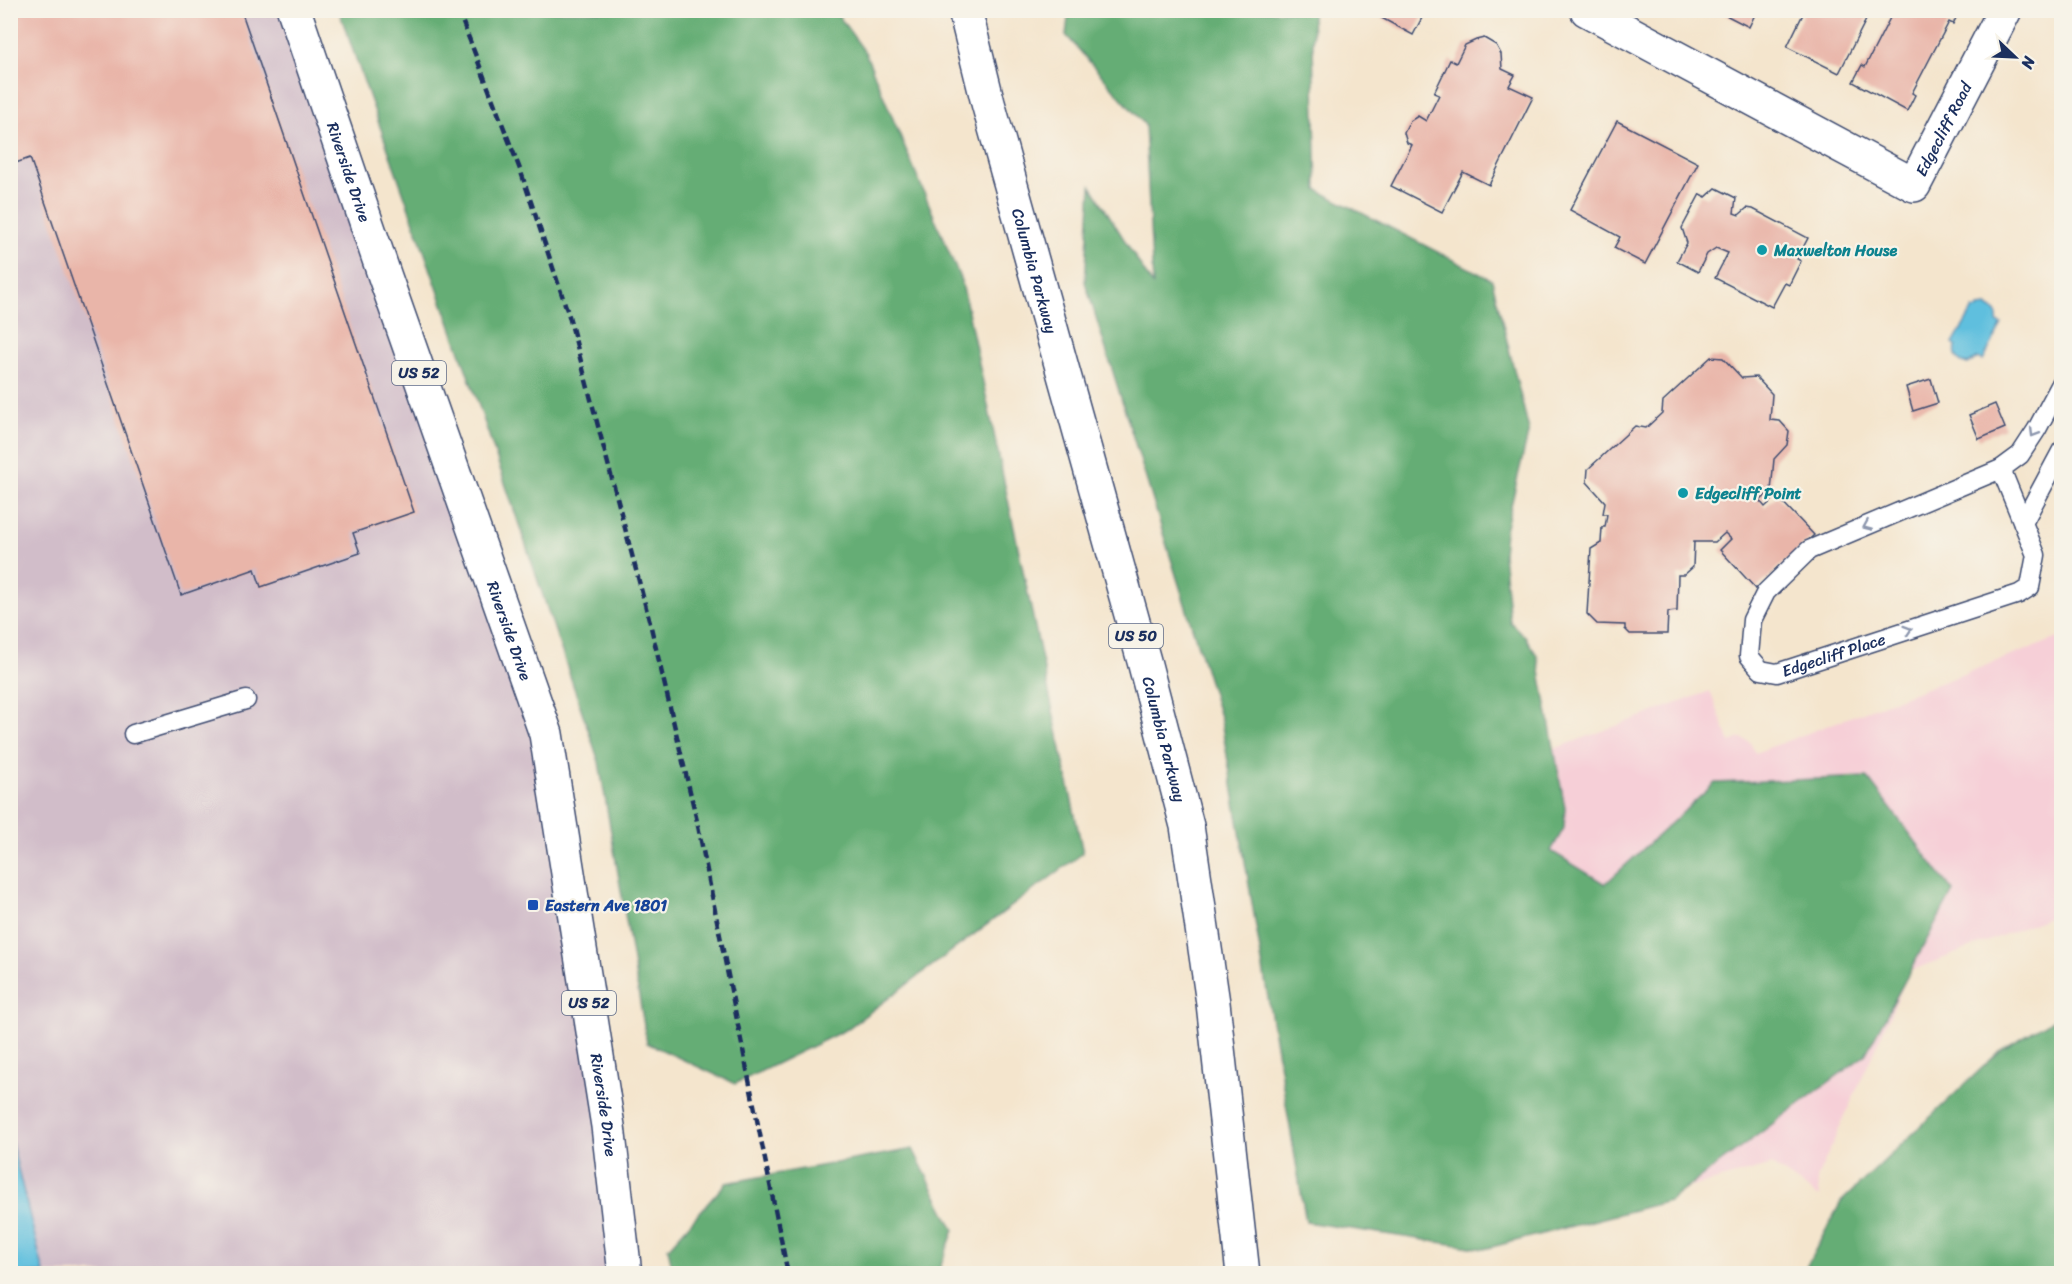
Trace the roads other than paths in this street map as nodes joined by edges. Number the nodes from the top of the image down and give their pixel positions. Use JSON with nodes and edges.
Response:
{"nodes":[{"id":1,"x":294,"y":10,"type":"edge"},
{"id":2,"x":965,"y":10,"type":"edge"},
{"id":3,"x":1587,"y":10,"type":"edge"},
{"id":4,"x":2005,"y":10,"type":"edge"},
{"id":5,"x":2061,"y":382,"type":"edge"},
{"id":6,"x":2061,"y":450,"type":"edge"},
{"id":7,"x":2001,"y":469,"type":"junction"},
{"id":8,"x":2023,"y":523,"type":"junction"},
{"id":9,"x":246,"y":700,"type":"dead end"},
{"id":10,"x":133,"y":734,"type":"dead end"},
{"id":11,"x":625,"y":1274,"type":"edge"},
{"id":12,"x":1244,"y":1274,"type":"edge"}],
"edges":[{"from":1,"to":11,"type":"main road","name":"Riverside Drive","number":"US 52"},
{"from":2,"to":12,"type":"main road","name":"Columbia Parkway","number":"US 50"},
{"from":3,"to":4,"type":"main road","name":"Edgecliff Road"},
{"from":5,"to":7,"type":"lane","name":"Edgecliff Place","one_way":true},
{"from":6,"to":8,"type":"lane"},
{"from":7,"to":8,"type":"lane","name":"Edgecliff Place"},
{"from":7,"to":8,"type":"lane","name":"Edgecliff Place","one_way":true},
{"from":9,"to":10,"type":"lane"}]}
